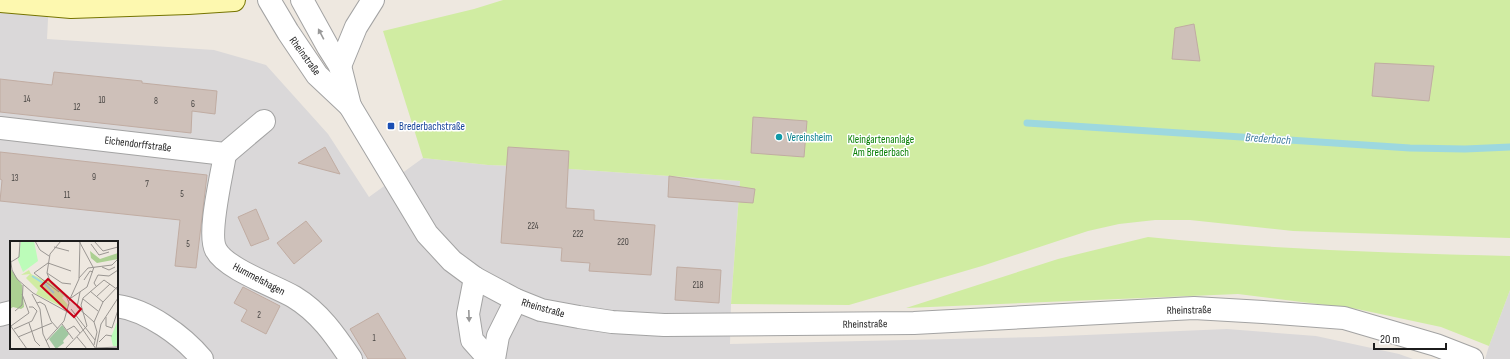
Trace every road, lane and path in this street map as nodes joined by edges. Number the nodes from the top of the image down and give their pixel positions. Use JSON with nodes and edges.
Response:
{"nodes":[{"id":1,"x":234,"y":0,"type":"edge"},
{"id":2,"x":269,"y":0,"type":"edge"},
{"id":3,"x":302,"y":0,"type":"edge"},
{"id":4,"x":373,"y":0,"type":"edge"},
{"id":5,"x":0,"y":1,"type":"edge"},
{"id":6,"x":189,"y":2,"type":"edge"},
{"id":7,"x":340,"y":66,"type":"junction"},
{"id":8,"x":350,"y":106,"type":"junction"},
{"id":9,"x":264,"y":121,"type":"dead end"},
{"id":10,"x":0,"y":128,"type":"edge"},
{"id":11,"x":225,"y":154,"type":"junction"},
{"id":12,"x":475,"y":278,"type":"junction"},
{"id":13,"x":516,"y":300,"type":"junction"},
{"id":14,"x":118,"y":306,"type":"edge"},
{"id":15,"x":10,"y":312,"type":"edge"},
{"id":16,"x":0,"y":315,"type":"edge"},
{"id":17,"x":202,"y":359,"type":"edge"},
{"id":18,"x":351,"y":359,"type":"edge"},
{"id":19,"x":489,"y":359,"type":"edge"},
{"id":20,"x":494,"y":359,"type":"edge"},
{"id":21,"x":1472,"y":359,"type":"edge"}],
"edges":[{"from":1,"to":6,"type":"main road"},
{"from":2,"to":8,"type":"street","name":"Rheinstraße"},
{"from":7,"to":3,"type":"street","name":"Rheinstraße","one_way":true},
{"from":4,"to":7,"type":"street"},
{"from":5,"to":6,"type":"main road"},
{"from":7,"to":8,"type":"street","name":"Rheinstraße"},
{"from":8,"to":12,"type":"street","name":"Rheinstraße"},
{"from":9,"to":11,"type":"street"},
{"from":10,"to":11,"type":"street","name":"Eichendorffstraße"},
{"from":11,"to":18,"type":"street","name":"Hummelshagen"},
{"from":12,"to":13,"type":"street","name":"Rheinstraße"},
{"from":12,"to":19,"type":"street","one_way":true},
{"from":13,"to":20,"type":"street"},
{"from":13,"to":21,"type":"street","name":"Rheinstraße"},
{"from":14,"to":17,"type":"street"},
{"from":15,"to":16,"type":"street"}]}
